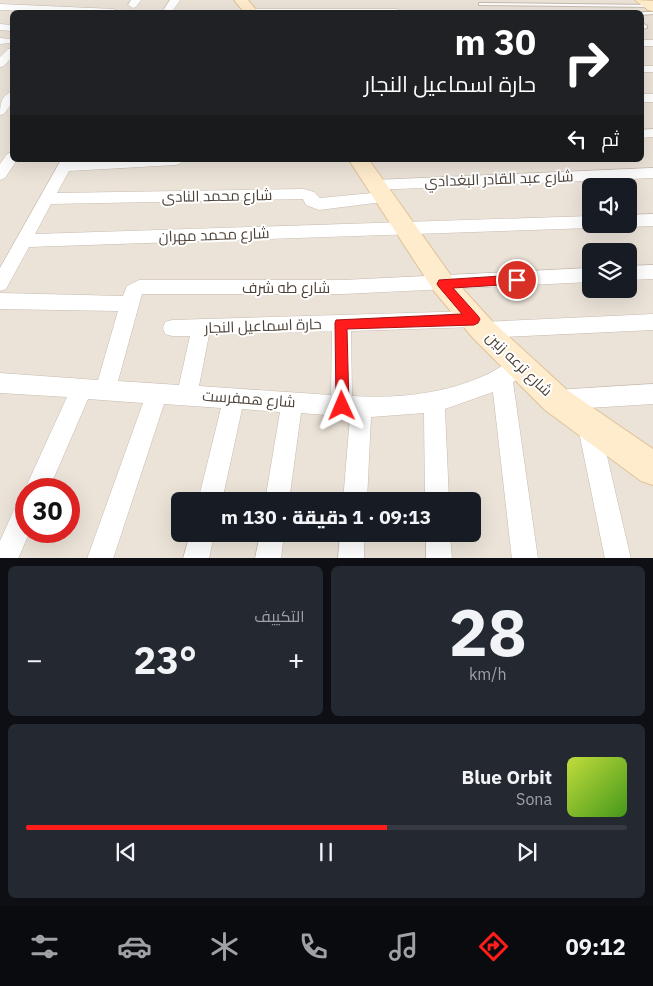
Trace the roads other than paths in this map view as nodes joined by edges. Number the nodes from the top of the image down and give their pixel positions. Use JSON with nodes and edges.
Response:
{"nodes":[{"id":1,"x":241,"y":0,"type":"edge"},
{"id":2,"x":620,"y":0,"type":"edge"},
{"id":3,"x":481,"y":4,"type":"dead end"},
{"id":4,"x":0,"y":8,"type":"edge"},
{"id":5,"x":645,"y":8,"type":"edge"},
{"id":6,"x":57,"y":10,"type":"edge"},
{"id":7,"x":251,"y":10,"type":"edge"},
{"id":8,"x":10,"y":53,"type":"edge"},
{"id":9,"x":0,"y":64,"type":"edge"},
{"id":10,"x":10,"y":98,"type":"edge"},
{"id":11,"x":0,"y":111,"type":"edge"},
{"id":12,"x":10,"y":160,"type":"edge"},
{"id":13,"x":103,"y":162,"type":"edge"},
{"id":14,"x":361,"y":162,"type":"edge"},
{"id":15,"x":67,"y":163,"type":"edge"},
{"id":16,"x":653,"y":173,"type":"edge"},
{"id":17,"x":0,"y":175,"type":"edge"},
{"id":18,"x":378,"y":191,"type":"junction"},
{"id":19,"x":46,"y":199,"type":"junction"},
{"id":20,"x":653,"y":220,"type":"edge"},
{"id":21,"x":637,"y":221,"type":"edge"},
{"id":22,"x":582,"y":222,"type":"edge"},
{"id":23,"x":404,"y":229,"type":"junction"},
{"id":24,"x":24,"y":241,"type":"junction"},
{"id":25,"x":653,"y":272,"type":"edge"},
{"id":26,"x":637,"y":273,"type":"edge"},
{"id":27,"x":582,"y":276,"type":"edge"},
{"id":28,"x":0,"y":284,"type":"edge"},
{"id":29,"x":443,"y":284,"type":"junction"},
{"id":30,"x":130,"y":299,"type":"junction"},
{"id":31,"x":0,"y":301,"type":"edge"},
{"id":32,"x":653,"y":322,"type":"edge"},
{"id":33,"x":341,"y":323,"type":"junction"},
{"id":34,"x":479,"y":325,"type":"junction"},
{"id":35,"x":172,"y":328,"type":"dead end"},
{"id":36,"x":201,"y":328,"type":"junction"},
{"id":37,"x":512,"y":372,"type":"junction"},
{"id":38,"x":0,"y":383,"type":"edge"},
{"id":39,"x":82,"y":388,"type":"junction"},
{"id":40,"x":105,"y":390,"type":"junction"},
{"id":41,"x":157,"y":393,"type":"junction"},
{"id":42,"x":653,"y":394,"type":"edge"},
{"id":43,"x":187,"y":395,"type":"junction"},
{"id":44,"x":234,"y":398,"type":"junction"},
{"id":45,"x":556,"y":400,"type":"junction"},
{"id":46,"x":292,"y":402,"type":"junction"},
{"id":47,"x":434,"y":402,"type":"junction"},
{"id":48,"x":352,"y":406,"type":"junction"},
{"id":49,"x":588,"y":422,"type":"junction"},
{"id":50,"x":653,"y":469,"type":"edge"},
{"id":51,"x":42,"y":478,"type":"edge"},
{"id":52,"x":212,"y":492,"type":"edge"},
{"id":53,"x":278,"y":492,"type":"edge"},
{"id":54,"x":355,"y":492,"type":"edge"},
{"id":55,"x":437,"y":492,"type":"edge"},
{"id":56,"x":15,"y":536,"type":"edge"},
{"id":57,"x":200,"y":542,"type":"edge"},
{"id":58,"x":271,"y":542,"type":"edge"},
{"id":59,"x":352,"y":542,"type":"edge"},
{"id":60,"x":438,"y":542,"type":"edge"},
{"id":61,"x":5,"y":558,"type":"edge"},
{"id":62,"x":100,"y":558,"type":"edge"},
{"id":63,"x":196,"y":558,"type":"edge"},
{"id":64,"x":268,"y":558,"type":"edge"},
{"id":65,"x":351,"y":558,"type":"edge"},
{"id":66,"x":439,"y":558,"type":"edge"},
{"id":67,"x":525,"y":558,"type":"edge"},
{"id":68,"x":618,"y":558,"type":"edge"}],
"edges":[{"from":1,"to":7,"type":"street"},
{"from":2,"to":5,"type":"lane"},
{"from":3,"to":5,"type":"lane"},
{"from":4,"to":6,"type":"street"},
{"from":8,"to":9,"type":"street"},
{"from":10,"to":11,"type":"street"},
{"from":12,"to":17,"type":"street"},
{"from":13,"to":15,"type":"street"},
{"from":14,"to":18,"type":"street","name":"شارع ترعه زنين"},
{"from":15,"to":19,"type":"street"},
{"from":16,"to":18,"type":"street","name":"شارع عبد القادر البغدادي"},
{"from":18,"to":19,"type":"street","name":"شارع محمد النادى"},
{"from":18,"to":23,"type":"street","name":"شارع ترعه زنين"},
{"from":19,"to":24,"type":"street"},
{"from":20,"to":21,"type":"street"},
{"from":22,"to":23,"type":"street","name":"شارع محمد مهران"},
{"from":23,"to":24,"type":"street","name":"شارع محمد مهران"},
{"from":23,"to":29,"type":"street","name":"شارع ترعه زنين"},
{"from":24,"to":28,"type":"street"},
{"from":25,"to":26,"type":"street"},
{"from":27,"to":29,"type":"street","name":"شارع طه شرف"},
{"from":29,"to":30,"type":"street","name":"شارع طه شرف"},
{"from":29,"to":34,"type":"street","name":"شارع ترعه زنين"},
{"from":30,"to":31,"type":"street","name":"شارع طه شرف"},
{"from":30,"to":40,"type":"street"},
{"from":32,"to":34,"type":"street","name":"حارة اسماعيل النجار"},
{"from":33,"to":34,"type":"street","name":"حارة اسماعيل النجار"},
{"from":33,"to":36,"type":"street","name":"حارة اسماعيل النجار"},
{"from":33,"to":48,"type":"street"},
{"from":34,"to":37,"type":"street","name":"شارع ترعه زنين"},
{"from":35,"to":36,"type":"street","name":"حارة اسماعيل النجار"},
{"from":36,"to":43,"type":"street"},
{"from":37,"to":45,"type":"street","name":"شارع ترعه زنين"},
{"from":37,"to":47,"type":"street","name":"شارع همفرست"},
{"from":37,"to":67,"type":"street"},
{"from":38,"to":39,"type":"street","name":"شارع همفرست"},
{"from":39,"to":40,"type":"street","name":"شارع همفرست"},
{"from":39,"to":51,"type":"street"},
{"from":40,"to":41,"type":"street","name":"شارع همفرست"},
{"from":41,"to":43,"type":"street","name":"شارع همفرست"},
{"from":41,"to":62,"type":"street"},
{"from":42,"to":45,"type":"street"},
{"from":43,"to":44,"type":"street","name":"شارع همفرست"},
{"from":44,"to":46,"type":"street","name":"شارع همفرست"},
{"from":44,"to":52,"type":"street"},
{"from":45,"to":49,"type":"street","name":"شارع ترعه زنين"},
{"from":46,"to":48,"type":"street","name":"شارع همفرست"},
{"from":46,"to":53,"type":"street"},
{"from":47,"to":48,"type":"street","name":"شارع همفرست"},
{"from":47,"to":55,"type":"street"},
{"from":48,"to":54,"type":"street"},
{"from":49,"to":50,"type":"street","name":"شارع ترعه زنين"},
{"from":49,"to":68,"type":"street"},
{"from":56,"to":61,"type":"street"},
{"from":57,"to":63,"type":"street"},
{"from":58,"to":64,"type":"street"},
{"from":59,"to":65,"type":"street"},
{"from":60,"to":66,"type":"street"}]}
